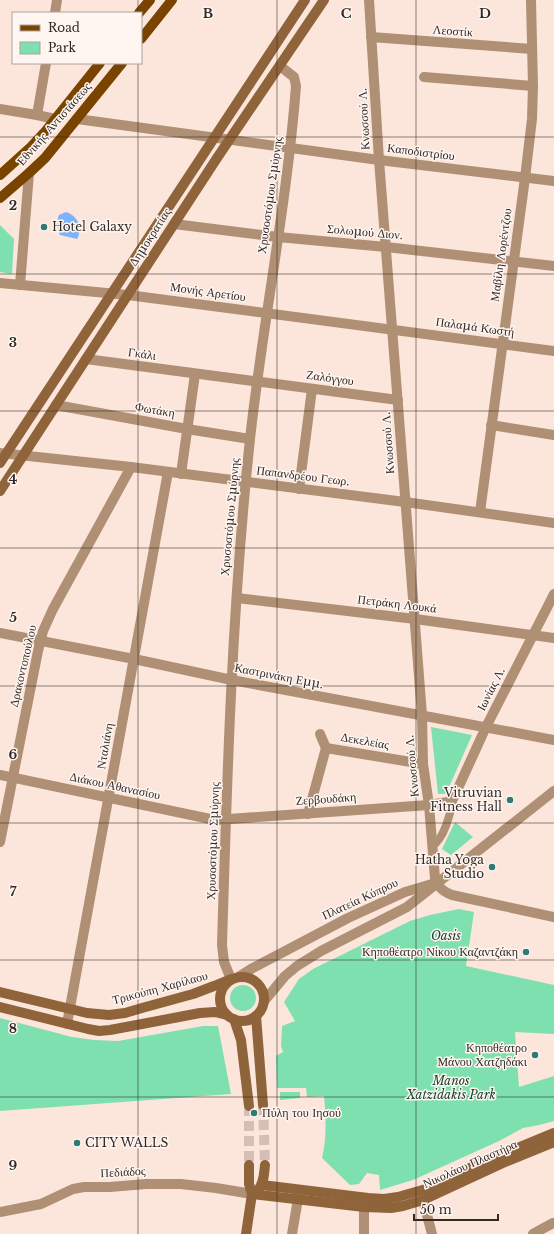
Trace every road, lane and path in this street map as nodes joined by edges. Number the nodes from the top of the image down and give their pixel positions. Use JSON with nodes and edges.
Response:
{"nodes":[{"id":1,"x":57,"y":0,"type":"edge"},
{"id":2,"x":150,"y":0,"type":"edge"},
{"id":3,"x":172,"y":0,"type":"edge"},
{"id":4,"x":305,"y":0,"type":"edge"},
{"id":5,"x":324,"y":0,"type":"edge"},
{"id":6,"x":369,"y":0,"type":"edge"},
{"id":7,"x":531,"y":0,"type":"edge"},
{"id":8,"x":55,"y":12,"type":"edge"},
{"id":9,"x":141,"y":12,"type":"edge"},
{"id":10,"x":371,"y":37,"type":"junction"},
{"id":11,"x":142,"y":38,"type":"edge"},
{"id":12,"x":532,"y":50,"type":"junction"},
{"id":13,"x":46,"y":64,"type":"edge"},
{"id":14,"x":99,"y":64,"type":"edge"},
{"id":15,"x":121,"y":64,"type":"edge"},
{"id":16,"x":280,"y":66,"type":"junction"},
{"id":17,"x":424,"y":77,"type":"dead end"},
{"id":18,"x":533,"y":86,"type":"junction"},
{"id":19,"x":0,"y":109,"type":"edge"},
{"id":20,"x":37,"y":115,"type":"junction"},
{"id":21,"x":55,"y":119,"type":"junction"},
{"id":22,"x":77,"y":120,"type":"junction"},
{"id":23,"x":214,"y":137,"type":"junction"},
{"id":24,"x":230,"y":139,"type":"junction"},
{"id":25,"x":290,"y":147,"type":"junction"},
{"id":26,"x":379,"y":160,"type":"junction"},
{"id":27,"x":30,"y":173,"type":"junction"},
{"id":28,"x":0,"y":175,"type":"edge"},
{"id":29,"x":525,"y":178,"type":"junction"},
{"id":30,"x":554,"y":181,"type":"edge"},
{"id":31,"x":0,"y":198,"type":"edge"},
{"id":32,"x":174,"y":224,"type":"junction"},
{"id":33,"x":278,"y":237,"type":"junction"},
{"id":34,"x":386,"y":246,"type":"junction"},
{"id":35,"x":513,"y":260,"type":"junction"},
{"id":36,"x":554,"y":266,"type":"edge"},
{"id":37,"x":0,"y":283,"type":"edge"},
{"id":38,"x":20,"y":285,"type":"junction"},
{"id":39,"x":111,"y":293,"type":"junction"},
{"id":40,"x":128,"y":295,"type":"junction"},
{"id":41,"x":267,"y":314,"type":"junction"},
{"id":42,"x":393,"y":329,"type":"junction"},
{"id":43,"x":502,"y":344,"type":"junction"},
{"id":44,"x":554,"y":351,"type":"edge"},
{"id":45,"x":86,"y":359,"type":"junction"},
{"id":46,"x":195,"y":374,"type":"junction"},
{"id":47,"x":257,"y":381,"type":"junction"},
{"id":48,"x":312,"y":389,"type":"junction"},
{"id":49,"x":398,"y":400,"type":"junction"},
{"id":50,"x":56,"y":405,"type":"junction"},
{"id":51,"x":491,"y":426,"type":"junction"},
{"id":52,"x":187,"y":429,"type":"junction"},
{"id":53,"x":554,"y":435,"type":"edge"},
{"id":54,"x":250,"y":439,"type":"junction"},
{"id":55,"x":3,"y":453,"type":"edge"},
{"id":56,"x":24,"y":456,"type":"junction"},
{"id":57,"x":0,"y":463,"type":"edge"},
{"id":58,"x":131,"y":468,"type":"junction"},
{"id":59,"x":168,"y":472,"type":"junction"},
{"id":60,"x":181,"y":474,"type":"junction"},
{"id":61,"x":246,"y":482,"type":"junction"},
{"id":62,"x":299,"y":489,"type":"junction"},
{"id":63,"x":0,"y":491,"type":"edge"},
{"id":64,"x":405,"y":502,"type":"junction"},
{"id":65,"x":480,"y":512,"type":"junction"},
{"id":66,"x":554,"y":523,"type":"edge"},
{"id":67,"x":554,"y":594,"type":"edge"},
{"id":68,"x":237,"y":598,"type":"junction"},
{"id":69,"x":415,"y":619,"type":"junction"},
{"id":70,"x":0,"y":633,"type":"edge"},
{"id":71,"x":532,"y":635,"type":"junction"},
{"id":72,"x":554,"y":638,"type":"edge"},
{"id":73,"x":40,"y":640,"type":"junction"},
{"id":74,"x":134,"y":659,"type":"junction"},
{"id":75,"x":232,"y":680,"type":"junction"},
{"id":76,"x":422,"y":715,"type":"junction"},
{"id":77,"x":486,"y":727,"type":"junction"},
{"id":78,"x":320,"y":734,"type":"dead end"},
{"id":79,"x":554,"y":740,"type":"edge"},
{"id":80,"x":326,"y":748,"type":"junction"},
{"id":81,"x":422,"y":764,"type":"junction"},
{"id":82,"x":0,"y":775,"type":"edge"},
{"id":83,"x":13,"y":778,"type":"junction"},
{"id":84,"x":554,"y":791,"type":"edge"},
{"id":85,"x":454,"y":797,"type":"junction"},
{"id":86,"x":108,"y":798,"type":"junction"},
{"id":87,"x":428,"y":805,"type":"junction"},
{"id":88,"x":308,"y":814,"type":"junction"},
{"id":89,"x":226,"y":820,"type":"junction"},
{"id":90,"x":0,"y":842,"type":"edge"},
{"id":91,"x":432,"y":846,"type":"junction"},
{"id":92,"x":436,"y":883,"type":"junction"},
{"id":93,"x":554,"y":917,"type":"edge"},
{"id":94,"x":235,"y":978,"type":"junction"},
{"id":95,"x":0,"y":992,"type":"edge"},
{"id":96,"x":264,"y":1000,"type":"junction"},
{"id":97,"x":0,"y":1007,"type":"edge"},
{"id":98,"x":70,"y":1009,"type":"junction"},
{"id":99,"x":256,"y":1016,"type":"junction"},
{"id":100,"x":230,"y":1017,"type":"junction"},
{"id":101,"x":67,"y":1024,"type":"junction"},
{"id":102,"x":263,"y":1105,"type":"tunnel mouth"},
{"id":103,"x":249,"y":1106,"type":"tunnel mouth"},
{"id":104,"x":554,"y":1133,"type":"edge"},
{"id":105,"x":554,"y":1142,"type":"edge"},
{"id":106,"x":249,"y":1165,"type":"tunnel mouth"},
{"id":107,"x":265,"y":1165,"type":"tunnel mouth"},
{"id":108,"x":262,"y":1186,"type":"junction"},
{"id":109,"x":252,"y":1194,"type":"junction"},
{"id":110,"x":298,"y":1199,"type":"junction"},
{"id":111,"x":423,"y":1200,"type":"junction"},
{"id":112,"x":364,"y":1207,"type":"junction"},
{"id":113,"x":0,"y":1212,"type":"edge"},
{"id":114,"x":552,"y":1222,"type":"dead end"},
{"id":115,"x":246,"y":1234,"type":"edge"},
{"id":116,"x":292,"y":1234,"type":"edge"},
{"id":117,"x":364,"y":1234,"type":"edge"},
{"id":118,"x":432,"y":1234,"type":"edge"},
{"id":119,"x":533,"y":1234,"type":"edge"}],
"edges":[{"from":1,"to":8,"type":"street"},
{"from":2,"to":9,"type":"main road"},
{"from":3,"to":11,"type":"main road"},
{"from":4,"to":23,"type":"main road","name":"Δημοκρατίας"},
{"from":5,"to":16,"type":"main road","name":"Δημοκρατίας"},
{"from":6,"to":10,"type":"street","name":"Κνωσσού Λ."},
{"from":7,"to":12,"type":"street","name":"Μαβίλη Λορέντζου"},
{"from":10,"to":12,"type":"street","name":"Λεοστίκ"},
{"from":10,"to":26,"type":"street","name":"Κνωσσού Λ."},
{"from":12,"to":18,"type":"street","name":"Μαβίλη Λορέντζου"},
{"from":13,"to":20,"type":"street"},
{"from":14,"to":21,"type":"main road","name":"Εθνικής Αντιστάσεως"},
{"from":15,"to":22,"type":"main road","name":"Εθνικής Αντιστάσεως"},
{"from":16,"to":24,"type":"main road","name":"Δημοκρατίας"},
{"from":16,"to":25,"type":"street","name":"Χρυσοστόμου Σμύρνης"},
{"from":17,"to":18,"type":"street"},
{"from":18,"to":29,"type":"street","name":"Μαβίλη Λορέντζου"},
{"from":19,"to":20,"type":"street"},
{"from":20,"to":21,"type":"street"},
{"from":21,"to":28,"type":"main road","name":"Εθνικής Αντιστάσεως"},
{"from":22,"to":23,"type":"street","name":"Καποδιστρίου"},
{"from":22,"to":27,"type":"main road","name":"Εθνικής Αντιστάσεως"},
{"from":23,"to":24,"type":"street","name":"Καποδιστρίου"},
{"from":23,"to":39,"type":"main road","name":"Δημοκρατίας"},
{"from":24,"to":25,"type":"street","name":"Καποδιστρίου"},
{"from":24,"to":32,"type":"main road","name":"Δημοκρατίας"},
{"from":25,"to":26,"type":"street","name":"Καποδιστρίου"},
{"from":25,"to":33,"type":"street","name":"Χρυσοστόμου Σμύρνης"},
{"from":26,"to":29,"type":"street","name":"Καποδιστρίου"},
{"from":26,"to":34,"type":"street","name":"Κνωσσού Λ."},
{"from":27,"to":31,"type":"main road","name":"Εθνικής Αντιστάσεως"},
{"from":27,"to":38,"type":"street"},
{"from":29,"to":30,"type":"street","name":"Καποδιστρίου"},
{"from":29,"to":35,"type":"street","name":"Μαβίλη Λορέντζου"},
{"from":32,"to":33,"type":"street","name":"Σολωμού Διον."},
{"from":32,"to":40,"type":"main road","name":"Δημοκρατίας"},
{"from":33,"to":34,"type":"street","name":"Σολωμού Διον."},
{"from":33,"to":41,"type":"street","name":"Χρυσοστόμου Σμύρνης"},
{"from":34,"to":35,"type":"street","name":"Σολωμού Διον."},
{"from":34,"to":42,"type":"street","name":"Κνωσσού Λ."},
{"from":35,"to":36,"type":"street","name":"Σολωμού Διον."},
{"from":35,"to":43,"type":"street","name":"Μαβίλη Λορέντζου"},
{"from":37,"to":38,"type":"street","name":"Μονής Αρετίου"},
{"from":38,"to":39,"type":"street","name":"Μονής Αρετίου"},
{"from":39,"to":40,"type":"street","name":"Μονής Αρετίου"},
{"from":39,"to":55,"type":"main road","name":"Δημοκρατίας"},
{"from":40,"to":41,"type":"street","name":"Μονής Αρετίου"},
{"from":40,"to":45,"type":"main road","name":"Δημοκρατίας"},
{"from":41,"to":42,"type":"street","name":"Μονής Αρετίου"},
{"from":41,"to":47,"type":"street","name":"Χρυσοστόμου Σμύρνης"},
{"from":42,"to":43,"type":"street","name":"Παλαμά Κωστή"},
{"from":42,"to":49,"type":"street","name":"Κνωσσού Λ."},
{"from":43,"to":44,"type":"street","name":"Παλαμά Κωστή"},
{"from":43,"to":51,"type":"street","name":"Μαβίλη Λορέντζου"},
{"from":45,"to":46,"type":"street","name":"Γκάλι"},
{"from":45,"to":50,"type":"main road","name":"Δημοκρατίας"},
{"from":46,"to":47,"type":"street","name":"Γκάλι"},
{"from":46,"to":52,"type":"street"},
{"from":47,"to":48,"type":"street","name":"Ζαλόγγου"},
{"from":47,"to":54,"type":"street","name":"Χρυσοστόμου Σμύρνης"},
{"from":48,"to":49,"type":"street","name":"Ζαλόγγου"},
{"from":48,"to":62,"type":"street"},
{"from":49,"to":64,"type":"street","name":"Κνωσσού Λ."},
{"from":50,"to":52,"type":"street","name":"Φωτάκη"},
{"from":50,"to":56,"type":"main road","name":"Δημοκρατίας"},
{"from":51,"to":53,"type":"street"},
{"from":51,"to":65,"type":"street","name":"Μαβίλη Λορέντζου"},
{"from":52,"to":54,"type":"street","name":"Φωτάκη"},
{"from":52,"to":60,"type":"street"},
{"from":54,"to":61,"type":"street","name":"Χρυσοστόμου Σμύρνης"},
{"from":55,"to":56,"type":"street","name":"Παπανδρέου Γεωρ."},
{"from":55,"to":57,"type":"main road","name":"Δημοκρατίας"},
{"from":56,"to":58,"type":"street","name":"Παπανδρέου Γεωρ."},
{"from":56,"to":63,"type":"main road","name":"Δημοκρατίας"},
{"from":58,"to":59,"type":"street","name":"Παπανδρέου Γεωρ."},
{"from":58,"to":73,"type":"street","name":"Δρακοντοπούλου"},
{"from":59,"to":60,"type":"street","name":"Παπανδρέου Γεωρ."},
{"from":59,"to":74,"type":"street","name":"Νταλιάνη"},
{"from":60,"to":61,"type":"street","name":"Παπανδρέου Γεωρ."},
{"from":61,"to":62,"type":"street","name":"Παπανδρέου Γεωρ."},
{"from":61,"to":68,"type":"street","name":"Χρυσοστόμου Σμύρνης"},
{"from":62,"to":64,"type":"street","name":"Παπανδρέου Γεωρ."},
{"from":64,"to":65,"type":"street","name":"Παπανδρέου Γεωρ."},
{"from":64,"to":69,"type":"street","name":"Κνωσσού Λ."},
{"from":65,"to":66,"type":"street","name":"Παπανδρέου Γεωρ."},
{"from":67,"to":71,"type":"street","name":"Ιωνίας Λ."},
{"from":68,"to":69,"type":"street","name":"Πετράκη Λουκά"},
{"from":68,"to":75,"type":"street","name":"Χρυσοστόμου Σμύρνης"},
{"from":69,"to":71,"type":"street","name":"Πετράκη Λουκά"},
{"from":69,"to":76,"type":"street","name":"Κνωσσού Λ."},
{"from":70,"to":73,"type":"street","name":"Καστρινάκη Εμμ."},
{"from":71,"to":72,"type":"street","name":"Πετράκη Λουκά"},
{"from":71,"to":77,"type":"street","name":"Ιωνίας Λ."},
{"from":73,"to":74,"type":"street","name":"Καστρινάκη Εμμ."},
{"from":73,"to":83,"type":"street","name":"Δρακοντοπούλου"},
{"from":74,"to":75,"type":"street","name":"Καστρινάκη Εμμ."},
{"from":74,"to":86,"type":"street","name":"Νταλιάνη"},
{"from":75,"to":76,"type":"street","name":"Καστρινάκη Εμμ."},
{"from":75,"to":89,"type":"street","name":"Χρυσοστόμου Σμύρνης"},
{"from":76,"to":77,"type":"street","name":"Καστρινάκη Εμμ."},
{"from":76,"to":81,"type":"street","name":"Κνωσσού Λ."},
{"from":77,"to":79,"type":"street","name":"Καστρινάκη Εμμ."},
{"from":77,"to":85,"type":"street","name":"Ιωνίας Λ."},
{"from":78,"to":80,"type":"street","name":"Δεκελείας"},
{"from":80,"to":81,"type":"street","name":"Δεκελείας"},
{"from":80,"to":88,"type":"street","name":"Δεκελείας"},
{"from":81,"to":87,"type":"street","name":"Κνωσσού Λ."},
{"from":82,"to":83,"type":"street","name":"Διάκου Αθανασίου"},
{"from":83,"to":86,"type":"street","name":"Διάκου Αθανασίου"},
{"from":83,"to":90,"type":"street","name":"Δρακοντοπούλου"},
{"from":84,"to":92,"type":"street"},
{"from":85,"to":87,"type":"street"},
{"from":85,"to":91,"type":"street","name":"Ιωνίας Λ."},
{"from":86,"to":89,"type":"street","name":"Διάκου Αθανασίου"},
{"from":86,"to":98,"type":"street","name":"Νταλιάνη"},
{"from":87,"to":88,"type":"street","name":"Ζερβουδάκη"},
{"from":87,"to":91,"type":"street","name":"Κνωσσού Λ."},
{"from":88,"to":89,"type":"street","name":"Ζερβουδάκη"},
{"from":89,"to":94,"type":"street","name":"Χρυσοστόμου Σμύρνης"},
{"from":91,"to":92,"type":"street","name":"Κνωσσού Λ."},
{"from":92,"to":93,"type":"street"},
{"from":92,"to":94,"type":"street","name":"Πλατεία Κύπρου"},
{"from":92,"to":96,"type":"street"},
{"from":94,"to":96,"type":"main road"},
{"from":94,"to":98,"type":"main road","name":"Τρικούπη Χαρίλαου"},
{"from":94,"to":100,"type":"main road"},
{"from":95,"to":98,"type":"main road","name":"Τρικούπη Χαρίλαου"},
{"from":96,"to":99,"type":"main road"},
{"from":97,"to":101,"type":"main road"},
{"from":98,"to":101,"type":"street","name":"Νταλιάνη"},
{"from":99,"to":100,"type":"main road"},
{"from":99,"to":102,"type":"main road"},
{"from":100,"to":101,"type":"main road"},
{"from":100,"to":103,"type":"main road"},
{"from":104,"to":108,"type":"main road","name":"Νικολάου Πλαστήρα"},
{"from":105,"to":111,"type":"main road","name":"Νικολάου Πλαστήρα"},
{"from":106,"to":109,"type":"main road"},
{"from":107,"to":108,"type":"main road"},
{"from":108,"to":109,"type":"main road"},
{"from":109,"to":110,"type":"main road","name":"Νικολάου Πλαστήρα"},
{"from":109,"to":113,"type":"street","name":"Πεδιάδος"},
{"from":109,"to":115,"type":"main road"},
{"from":110,"to":112,"type":"main road","name":"Νικολάου Πλαστήρα"},
{"from":110,"to":116,"type":"street"},
{"from":111,"to":112,"type":"main road","name":"Νικολάου Πλαστήρα"},
{"from":111,"to":118,"type":"street"},
{"from":112,"to":117,"type":"street"},
{"from":114,"to":119,"type":"street"}]}
